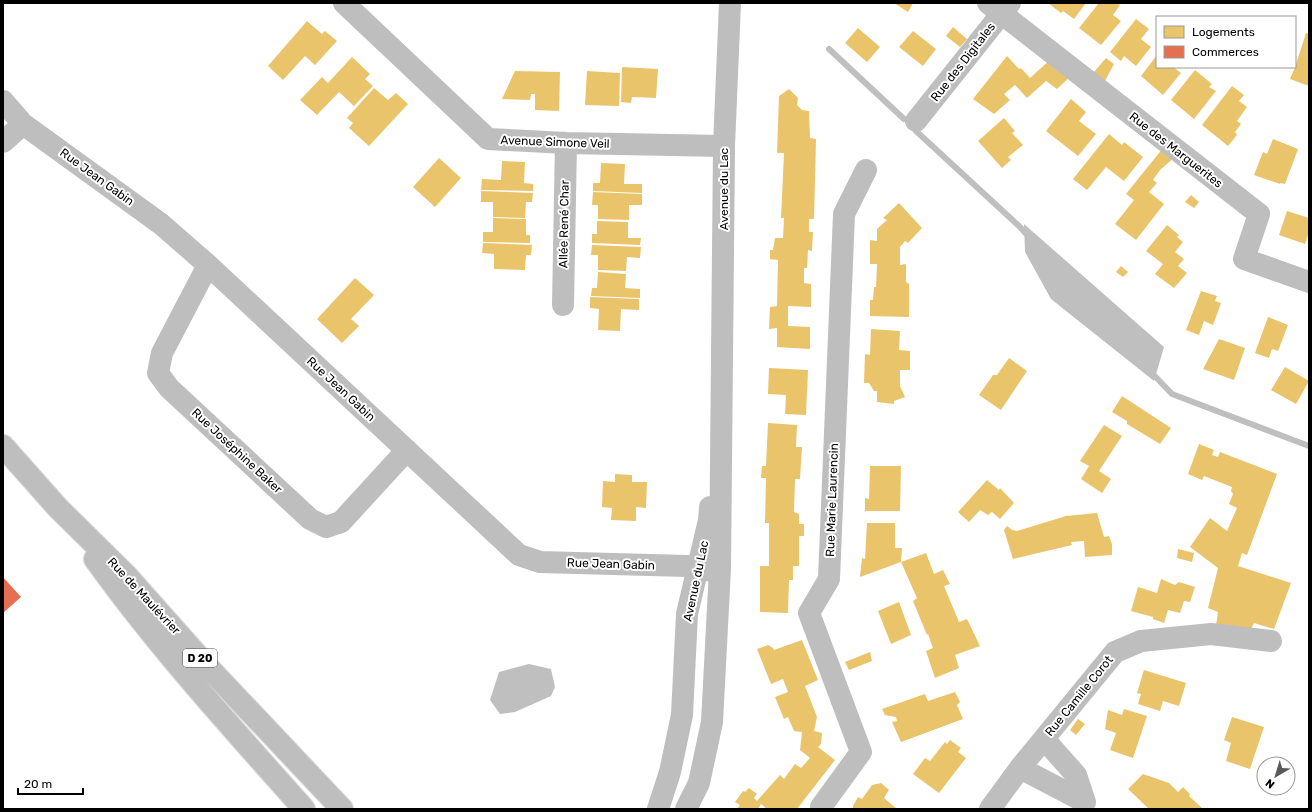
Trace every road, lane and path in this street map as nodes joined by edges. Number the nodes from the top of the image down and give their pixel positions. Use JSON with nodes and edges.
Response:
{"nodes":[{"id":1,"x":344,"y":3,"type":"edge"},
{"id":2,"x":730,"y":3,"type":"edge"},
{"id":3,"x":1000,"y":7,"type":"edge"},
{"id":4,"x":3,"y":101,"type":"edge"},
{"id":5,"x":916,"y":121,"type":"dead end"},
{"id":6,"x":23,"y":124,"type":"junction"},
{"id":7,"x":3,"y":142,"type":"edge"},
{"id":8,"x":566,"y":143,"type":"junction"},
{"id":9,"x":724,"y":146,"type":"junction"},
{"id":10,"x":866,"y":170,"type":"dead end"},
{"id":11,"x":208,"y":265,"type":"junction"},
{"id":12,"x":1309,"y":282,"type":"edge"},
{"id":13,"x":563,"y":305,"type":"dead end"},
{"id":14,"x":723,"y":375,"type":"junction"},
{"id":15,"x":3,"y":446,"type":"edge"},
{"id":16,"x":407,"y":450,"type":"junction"},
{"id":17,"x":58,"y":508,"type":"junction"},
{"id":18,"x":698,"y":568,"type":"junction"},
{"id":19,"x":720,"y":573,"type":"junction"},
{"id":20,"x":1271,"y":641,"type":"dead end"},
{"id":21,"x":1044,"y":738,"type":"junction"},
{"id":22,"x":1020,"y":768,"type":"junction"},
{"id":23,"x":1091,"y":805,"type":"edge"},
{"id":24,"x":304,"y":809,"type":"edge"},
{"id":25,"x":342,"y":809,"type":"edge"},
{"id":26,"x":658,"y":809,"type":"edge"},
{"id":27,"x":686,"y":809,"type":"edge"},
{"id":28,"x":821,"y":809,"type":"edge"},
{"id":29,"x":990,"y":809,"type":"edge"}],
"edges":[{"from":1,"to":8,"type":"street","name":"Avenue Simone Veil"},
{"from":2,"to":9,"type":"street","name":"Avenue du Lac"},
{"from":3,"to":5,"type":"street","name":"Rue des Digitales"},
{"from":3,"to":12,"type":"street","name":"Rue des Marguerites"},
{"from":4,"to":6,"type":"street","name":"Rue Jean Gabin"},
{"from":6,"to":7,"type":"street"},
{"from":6,"to":11,"type":"street","name":"Rue Jean Gabin"},
{"from":8,"to":9,"type":"street","name":"Avenue Simone Veil"},
{"from":8,"to":13,"type":"street","name":"Allée René Char"},
{"from":9,"to":14,"type":"street","name":"Avenue du Lac"},
{"from":10,"to":28,"type":"street","name":"Rue Marie Laurencin"},
{"from":11,"to":16,"type":"street","name":"Rue Jean Gabin"},
{"from":11,"to":16,"type":"street","name":"Rue Joséphine Baker"},
{"from":14,"to":18,"type":"street","name":"Avenue du Lac"},
{"from":14,"to":19,"type":"street","name":"Avenue du Lac"},
{"from":15,"to":17,"type":"street","name":"Rue de Maulévrier","number":"D 20"},
{"from":16,"to":18,"type":"street","name":"Rue Jean Gabin"},
{"from":17,"to":24,"type":"street","name":"Rue de Maulévrier","number":"D 20"},
{"from":17,"to":25,"type":"street","name":"Rue de Maulévrier","number":"D 20"},
{"from":18,"to":19,"type":"street","name":"Rue Jean Gabin"},
{"from":18,"to":26,"type":"street","name":"Avenue du Lac"},
{"from":19,"to":27,"type":"street","name":"Avenue du Lac"},
{"from":20,"to":21,"type":"street","name":"Rue Camille Corot"},
{"from":21,"to":22,"type":"street","name":"Rue Camille Corot"},
{"from":21,"to":23,"type":"street"},
{"from":22,"to":23,"type":"street"},
{"from":22,"to":29,"type":"street","name":"Rue Camille Corot"}]}
